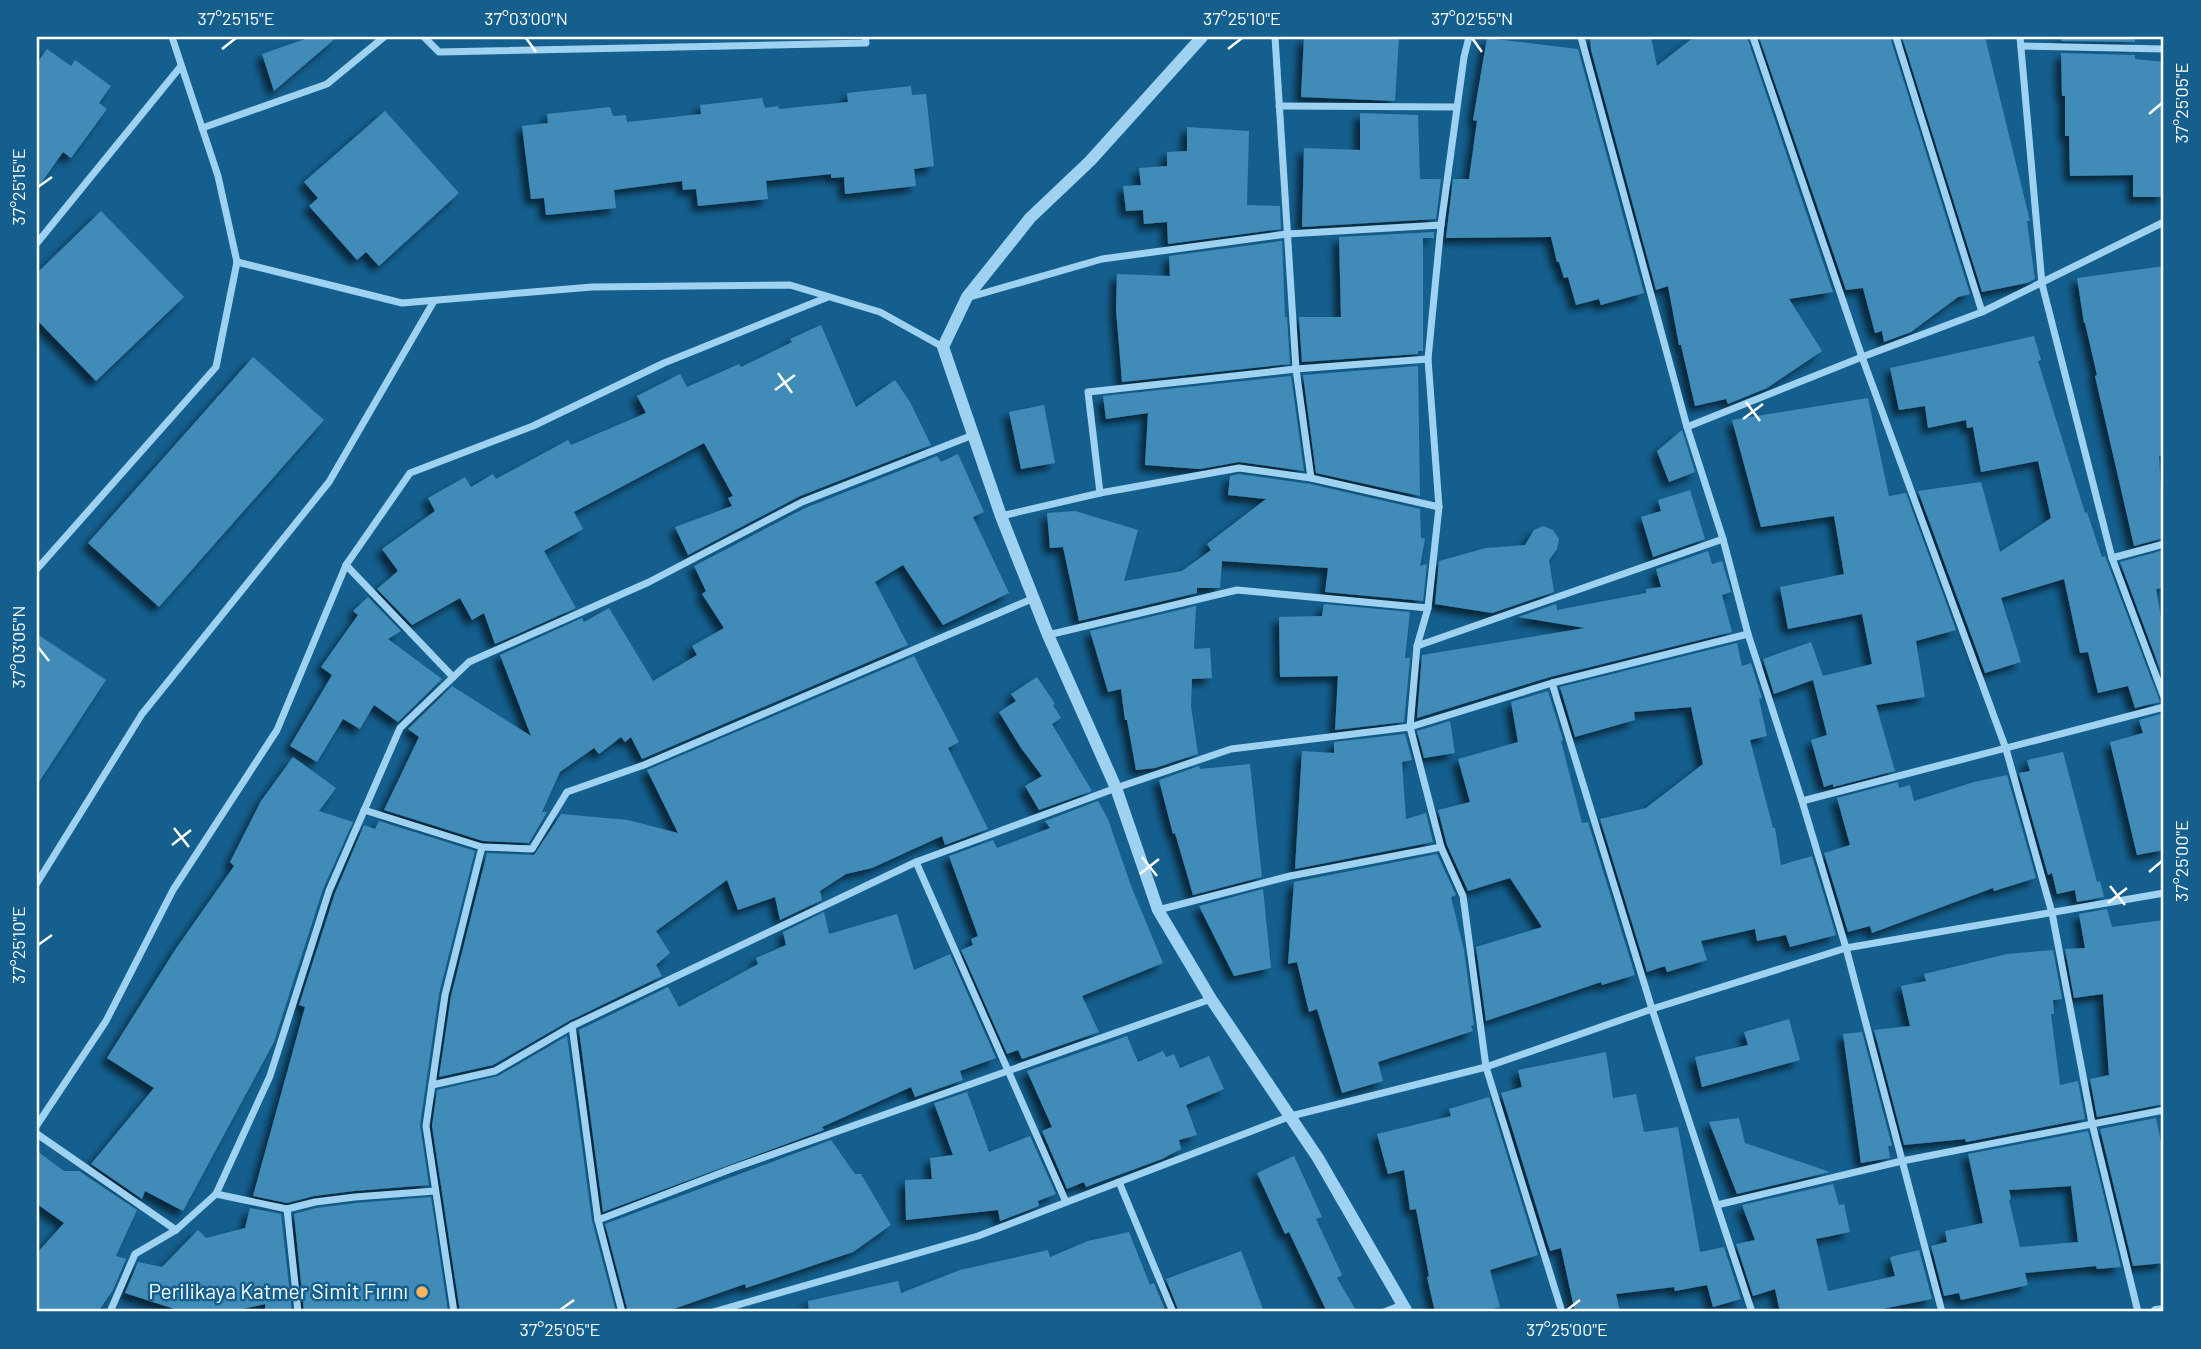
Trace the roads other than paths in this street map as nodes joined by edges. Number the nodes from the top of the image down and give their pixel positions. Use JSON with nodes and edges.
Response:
{"nodes":[{"id":1,"x":172,"y":37,"type":"edge"},
{"id":2,"x":384,"y":37,"type":"edge"},
{"id":3,"x":424,"y":37,"type":"edge"},
{"id":4,"x":865,"y":37,"type":"edge"},
{"id":5,"x":1202,"y":37,"type":"edge"},
{"id":6,"x":1275,"y":37,"type":"edge"},
{"id":7,"x":1469,"y":37,"type":"edge"},
{"id":8,"x":1581,"y":37,"type":"edge"},
{"id":9,"x":1753,"y":37,"type":"edge"},
{"id":10,"x":1896,"y":37,"type":"edge"},
{"id":11,"x":2020,"y":37,"type":"edge"},
{"id":12,"x":2021,"y":46,"type":"junction"},
{"id":13,"x":2164,"y":49,"type":"edge"},
{"id":14,"x":181,"y":66,"type":"junction"},
{"id":15,"x":1279,"y":106,"type":"junction"},
{"id":16,"x":1456,"y":107,"type":"junction"},
{"id":17,"x":202,"y":128,"type":"junction"},
{"id":18,"x":2164,"y":222,"type":"edge"},
{"id":19,"x":1441,"y":225,"type":"junction"},
{"id":20,"x":1287,"y":234,"type":"junction"},
{"id":21,"x":37,"y":243,"type":"edge"},
{"id":22,"x":237,"y":262,"type":"junction"},
{"id":23,"x":2042,"y":284,"type":"junction"},
{"id":24,"x":828,"y":297,"type":"junction"},
{"id":25,"x":967,"y":298,"type":"junction"},
{"id":26,"x":434,"y":301,"type":"junction"},
{"id":27,"x":1982,"y":312,"type":"junction"},
{"id":28,"x":943,"y":347,"type":"junction"},
{"id":29,"x":1862,"y":357,"type":"junction"},
{"id":30,"x":1428,"y":359,"type":"junction"},
{"id":31,"x":1296,"y":369,"type":"junction"},
{"id":32,"x":1687,"y":427,"type":"junction"},
{"id":33,"x":973,"y":435,"type":"junction"},
{"id":34,"x":1311,"y":478,"type":"junction"},
{"id":35,"x":1100,"y":493,"type":"junction"},
{"id":36,"x":1439,"y":507,"type":"junction"},
{"id":37,"x":1001,"y":516,"type":"junction"},
{"id":38,"x":1723,"y":539,"type":"junction"},
{"id":39,"x":2164,"y":544,"type":"edge"},
{"id":40,"x":2112,"y":558,"type":"junction"},
{"id":41,"x":346,"y":565,"type":"junction"},
{"id":42,"x":37,"y":569,"type":"edge"},
{"id":43,"x":1034,"y":598,"type":"junction"},
{"id":44,"x":1428,"y":608,"type":"junction"},
{"id":45,"x":1748,"y":634,"type":"junction"},
{"id":46,"x":1048,"y":635,"type":"junction"},
{"id":47,"x":1417,"y":646,"type":"junction"},
{"id":48,"x":453,"y":677,"type":"junction"},
{"id":49,"x":1552,"y":682,"type":"junction"},
{"id":50,"x":2164,"y":697,"type":"edge"},
{"id":51,"x":2164,"y":707,"type":"edge"},
{"id":52,"x":1410,"y":727,"type":"junction"},
{"id":53,"x":2006,"y":749,"type":"junction"},
{"id":54,"x":1116,"y":788,"type":"junction"},
{"id":55,"x":1802,"y":801,"type":"junction"},
{"id":56,"x":364,"y":810,"type":"junction"},
{"id":57,"x":482,"y":847,"type":"junction"},
{"id":58,"x":1441,"y":847,"type":"junction"},
{"id":59,"x":916,"y":862,"type":"junction"},
{"id":60,"x":37,"y":883,"type":"edge"},
{"id":61,"x":2164,"y":893,"type":"edge"},
{"id":62,"x":1158,"y":910,"type":"junction"},
{"id":63,"x":2052,"y":913,"type":"junction"},
{"id":64,"x":1846,"y":948,"type":"junction"},
{"id":65,"x":1211,"y":999,"type":"junction"},
{"id":66,"x":1652,"y":1009,"type":"junction"},
{"id":67,"x":572,"y":1026,"type":"junction"},
{"id":68,"x":1486,"y":1067,"type":"junction"},
{"id":69,"x":1008,"y":1069,"type":"junction"},
{"id":70,"x":432,"y":1085,"type":"junction"},
{"id":71,"x":2164,"y":1110,"type":"edge"},
{"id":72,"x":1291,"y":1116,"type":"junction"},
{"id":73,"x":2092,"y":1123,"type":"junction"},
{"id":74,"x":37,"y":1125,"type":"edge"},
{"id":75,"x":37,"y":1134,"type":"edge"},
{"id":76,"x":1902,"y":1161,"type":"junction"},
{"id":77,"x":1119,"y":1182,"type":"junction"},
{"id":78,"x":435,"y":1191,"type":"junction"},
{"id":79,"x":216,"y":1194,"type":"junction"},
{"id":80,"x":1066,"y":1202,"type":"junction"},
{"id":81,"x":1717,"y":1205,"type":"junction"},
{"id":82,"x":287,"y":1209,"type":"junction"},
{"id":83,"x":598,"y":1220,"type":"junction"},
{"id":84,"x":176,"y":1230,"type":"junction"},
{"id":85,"x":1405,"y":1309,"type":"edge"},
{"id":86,"x":2164,"y":1311,"type":"edge"},
{"id":87,"x":110,"y":1312,"type":"edge"},
{"id":88,"x":298,"y":1312,"type":"edge"},
{"id":89,"x":454,"y":1312,"type":"edge"},
{"id":90,"x":622,"y":1312,"type":"edge"},
{"id":91,"x":713,"y":1312,"type":"edge"},
{"id":92,"x":1173,"y":1312,"type":"edge"},
{"id":93,"x":1384,"y":1312,"type":"edge"},
{"id":94,"x":1562,"y":1312,"type":"edge"},
{"id":95,"x":1752,"y":1312,"type":"edge"},
{"id":96,"x":1942,"y":1312,"type":"edge"},
{"id":97,"x":2138,"y":1312,"type":"edge"},
{"id":98,"x":2156,"y":1312,"type":"edge"}],
"edges":[{"from":1,"to":14,"type":"street"},
{"from":2,"to":17,"type":"street"},
{"from":3,"to":4,"type":"street"},
{"from":5,"to":25,"type":"street"},
{"from":6,"to":15,"type":"street"},
{"from":7,"to":16,"type":"street"},
{"from":8,"to":32,"type":"street"},
{"from":9,"to":29,"type":"street"},
{"from":10,"to":27,"type":"street"},
{"from":11,"to":12,"type":"street"},
{"from":12,"to":13,"type":"street"},
{"from":12,"to":23,"type":"street"},
{"from":14,"to":17,"type":"street"},
{"from":14,"to":21,"type":"street"},
{"from":15,"to":16,"type":"street"},
{"from":15,"to":20,"type":"street"},
{"from":16,"to":19,"type":"street"},
{"from":17,"to":22,"type":"street"},
{"from":18,"to":23,"type":"street"},
{"from":19,"to":20,"type":"street"},
{"from":19,"to":30,"type":"street"},
{"from":20,"to":25,"type":"street"},
{"from":20,"to":31,"type":"street"},
{"from":22,"to":26,"type":"street"},
{"from":22,"to":42,"type":"street"},
{"from":23,"to":27,"type":"street"},
{"from":23,"to":40,"type":"street"},
{"from":24,"to":26,"type":"street"},
{"from":24,"to":28,"type":"street"},
{"from":24,"to":41,"type":"street"},
{"from":25,"to":28,"type":"street"},
{"from":26,"to":60,"type":"street"},
{"from":27,"to":29,"type":"street"},
{"from":28,"to":33,"type":"street"},
{"from":29,"to":32,"type":"street"},
{"from":29,"to":53,"type":"street"},
{"from":30,"to":31,"type":"street"},
{"from":30,"to":36,"type":"street"},
{"from":31,"to":34,"type":"street"},
{"from":31,"to":35,"type":"street"},
{"from":32,"to":38,"type":"street"},
{"from":33,"to":37,"type":"street"},
{"from":33,"to":48,"type":"street"},
{"from":34,"to":35,"type":"street"},
{"from":34,"to":36,"type":"street"},
{"from":35,"to":37,"type":"street"},
{"from":36,"to":44,"type":"street"},
{"from":37,"to":43,"type":"street"},
{"from":38,"to":45,"type":"street"},
{"from":38,"to":47,"type":"street"},
{"from":39,"to":40,"type":"street"},
{"from":40,"to":50,"type":"street"},
{"from":41,"to":48,"type":"street"},
{"from":41,"to":74,"type":"street"},
{"from":43,"to":46,"type":"street"},
{"from":43,"to":57,"type":"street"},
{"from":44,"to":46,"type":"street"},
{"from":44,"to":47,"type":"street"},
{"from":45,"to":49,"type":"street"},
{"from":45,"to":55,"type":"street"},
{"from":46,"to":54,"type":"street"},
{"from":47,"to":52,"type":"street"},
{"from":48,"to":56,"type":"street"},
{"from":49,"to":52,"type":"street"},
{"from":49,"to":66,"type":"street"},
{"from":51,"to":53,"type":"street"},
{"from":52,"to":54,"type":"street"},
{"from":52,"to":58,"type":"street"},
{"from":53,"to":55,"type":"street"},
{"from":53,"to":63,"type":"street"},
{"from":54,"to":59,"type":"street"},
{"from":54,"to":62,"type":"street"},
{"from":55,"to":64,"type":"street"},
{"from":56,"to":57,"type":"street"},
{"from":56,"to":79,"type":"street"},
{"from":57,"to":70,"type":"street"},
{"from":58,"to":62,"type":"street"},
{"from":58,"to":68,"type":"street"},
{"from":59,"to":67,"type":"street"},
{"from":59,"to":69,"type":"street"},
{"from":61,"to":63,"type":"street"},
{"from":62,"to":65,"type":"street"},
{"from":63,"to":64,"type":"street"},
{"from":63,"to":73,"type":"street"},
{"from":64,"to":66,"type":"street"},
{"from":64,"to":76,"type":"street"},
{"from":65,"to":69,"type":"street"},
{"from":65,"to":72,"type":"street"},
{"from":66,"to":68,"type":"street"},
{"from":66,"to":81,"type":"street"},
{"from":67,"to":70,"type":"street"},
{"from":67,"to":83,"type":"street"},
{"from":68,"to":72,"type":"street"},
{"from":68,"to":94,"type":"street"},
{"from":69,"to":80,"type":"street"},
{"from":69,"to":83,"type":"street"},
{"from":70,"to":78,"type":"street"},
{"from":71,"to":73,"type":"street"},
{"from":72,"to":77,"type":"street"},
{"from":72,"to":85,"type":"street"},
{"from":73,"to":76,"type":"street"},
{"from":73,"to":97,"type":"street"},
{"from":75,"to":84,"type":"street"},
{"from":76,"to":81,"type":"street"},
{"from":76,"to":96,"type":"street"},
{"from":77,"to":80,"type":"street"},
{"from":77,"to":92,"type":"street"},
{"from":78,"to":82,"type":"street"},
{"from":78,"to":89,"type":"street"},
{"from":79,"to":82,"type":"street"},
{"from":79,"to":84,"type":"street"},
{"from":80,"to":91,"type":"street"},
{"from":81,"to":95,"type":"street"},
{"from":82,"to":88,"type":"street"},
{"from":83,"to":90,"type":"street"},
{"from":84,"to":87,"type":"street"},
{"from":85,"to":93,"type":"street"},
{"from":86,"to":98,"type":"street"}]}
